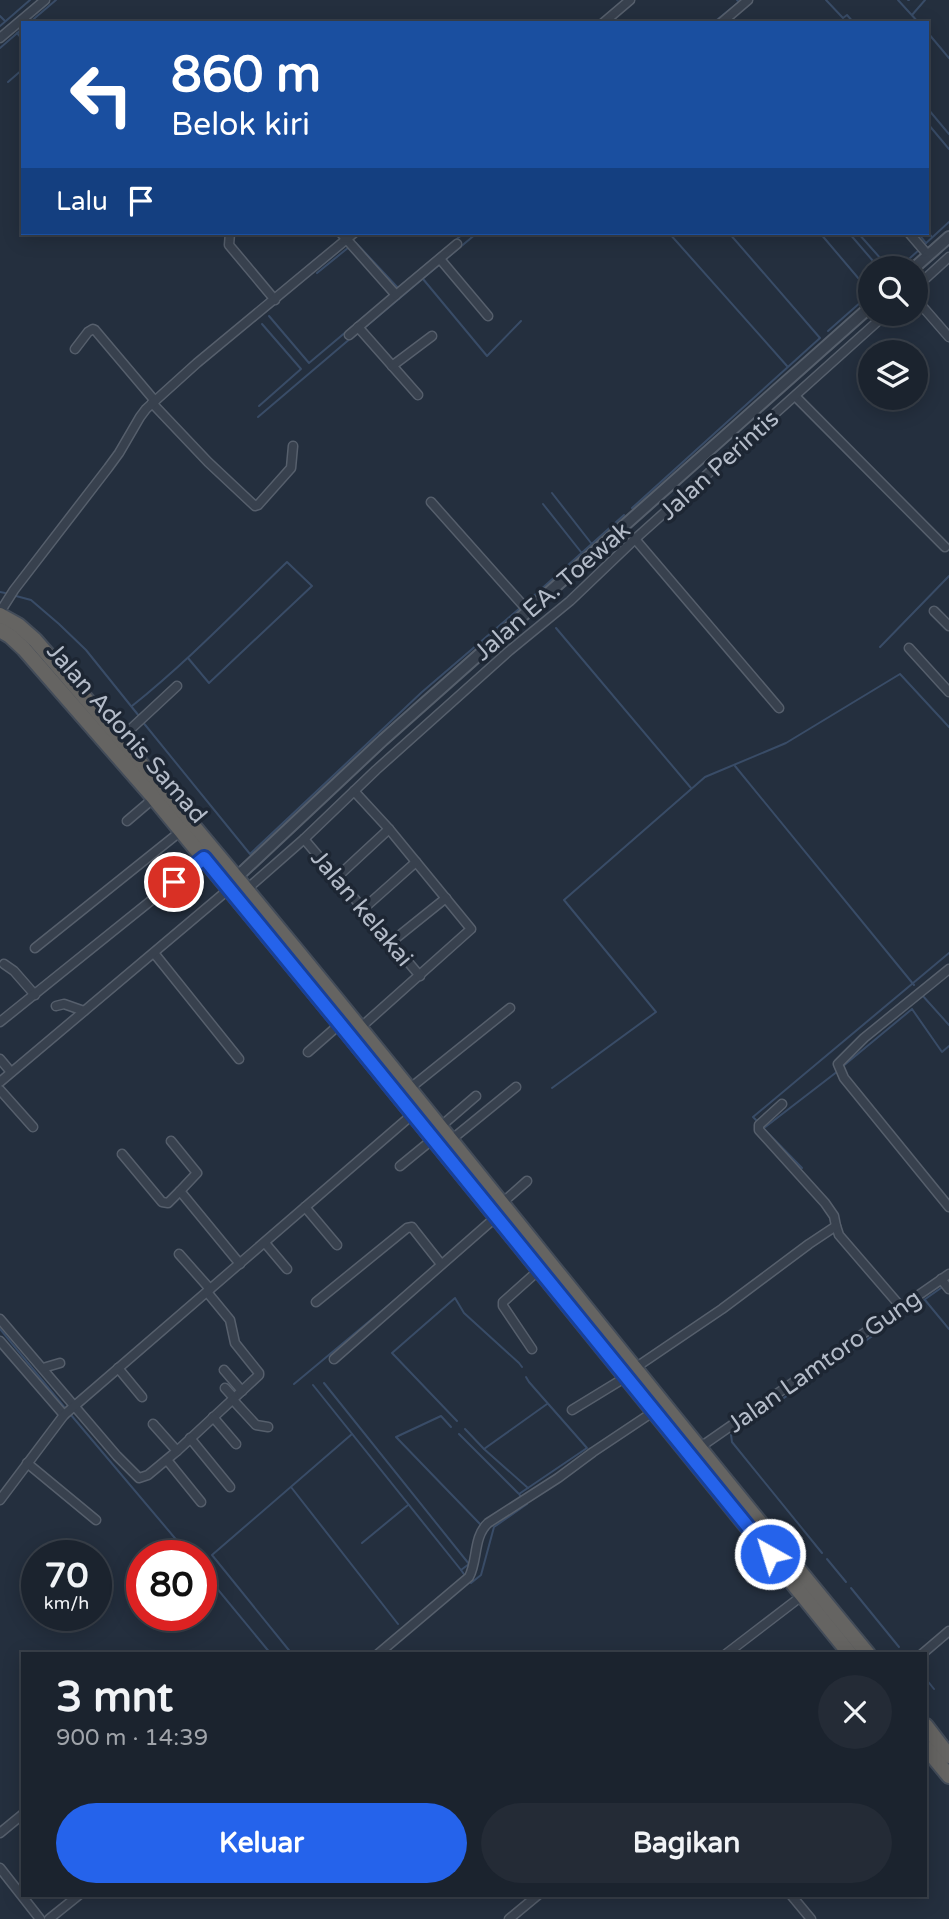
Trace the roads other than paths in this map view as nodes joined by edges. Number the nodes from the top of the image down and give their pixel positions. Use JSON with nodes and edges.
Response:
{"nodes":[{"id":1,"x":45,"y":0,"type":"edge"},
{"id":2,"x":630,"y":0,"type":"edge"},
{"id":3,"x":745,"y":1,"type":"edge"},
{"id":4,"x":605,"y":21,"type":"edge"},
{"id":5,"x":723,"y":21,"type":"edge"},
{"id":6,"x":0,"y":38,"type":"edge"},
{"id":7,"x":230,"y":235,"type":"edge"},
{"id":8,"x":911,"y":235,"type":"edge"},
{"id":9,"x":344,"y":236,"type":"edge"},
{"id":10,"x":949,"y":237,"type":"edge"},
{"id":11,"x":457,"y":244,"type":"dead end"},
{"id":12,"x":928,"y":255,"type":"joint"},
{"id":13,"x":440,"y":259,"type":"junction"},
{"id":14,"x":947,"y":263,"type":"edge"},
{"id":15,"x":928,"y":278,"type":"edge"},
{"id":16,"x":396,"y":295,"type":"junction"},
{"id":17,"x":275,"y":300,"type":"junction"},
{"id":18,"x":928,"y":313,"type":"edge"},
{"id":19,"x":488,"y":316,"type":"dead end"},
{"id":20,"x":858,"y":318,"type":"edge"},
{"id":21,"x":873,"y":326,"type":"edge"},
{"id":22,"x":358,"y":327,"type":"junction"},
{"id":23,"x":349,"y":335,"type":"dead end"},
{"id":24,"x":432,"y":336,"type":"dead end"},
{"id":25,"x":949,"y":337,"type":"edge"},
{"id":26,"x":75,"y":349,"type":"dead end"},
{"id":27,"x":392,"y":366,"type":"junction"},
{"id":28,"x":418,"y":394,"type":"dead end"},
{"id":29,"x":796,"y":397,"type":"junction"},
{"id":30,"x":154,"y":402,"type":"junction"},
{"id":31,"x":293,"y":446,"type":"dead end"},
{"id":32,"x":431,"y":502,"type":"dead end"},
{"id":33,"x":635,"y":539,"type":"junction"},
{"id":34,"x":945,"y":547,"type":"dead end"},
{"id":35,"x":934,"y":611,"type":"dead end"},
{"id":36,"x":529,"y":612,"type":"junction"},
{"id":37,"x":0,"y":613,"type":"edge"},
{"id":38,"x":949,"y":626,"type":"edge"},
{"id":39,"x":0,"y":630,"type":"edge"},
{"id":40,"x":909,"y":648,"type":"dead end"},
{"id":41,"x":177,"y":686,"type":"dead end"},
{"id":42,"x":949,"y":692,"type":"edge"},
{"id":43,"x":779,"y":708,"type":"dead end"},
{"id":44,"x":121,"y":738,"type":"junction"},
{"id":45,"x":355,"y":791,"type":"junction"},
{"id":46,"x":154,"y":798,"type":"junction"},
{"id":47,"x":172,"y":810,"type":"junction"},
{"id":48,"x":127,"y":821,"type":"dead end"},
{"id":49,"x":389,"y":829,"type":"junction"},
{"id":50,"x":181,"y":831,"type":"junction"},
{"id":51,"x":304,"y":839,"type":"junction"},
{"id":52,"x":204,"y":858,"type":"junction"},
{"id":53,"x":416,"y":862,"type":"junction"},
{"id":54,"x":336,"y":878,"type":"junction"},
{"id":55,"x":233,"y":883,"type":"junction"},
{"id":56,"x":247,"y":889,"type":"junction"},
{"id":57,"x":446,"y":898,"type":"junction"},
{"id":58,"x":363,"y":909,"type":"junction"},
{"id":59,"x":390,"y":943,"type":"junction"},
{"id":60,"x":35,"y":948,"type":"dead end"},
{"id":61,"x":154,"y":953,"type":"junction"},
{"id":62,"x":4,"y":964,"type":"dead end"},
{"id":63,"x":949,"y":969,"type":"edge"},
{"id":64,"x":419,"y":976,"type":"junction"},
{"id":65,"x":35,"y":995,"type":"junction"},
{"id":66,"x":56,"y":1006,"type":"dead end"},
{"id":67,"x":510,"y":1008,"type":"dead end"},
{"id":68,"x":83,"y":1011,"type":"junction"},
{"id":69,"x":0,"y":1022,"type":"edge"},
{"id":70,"x":340,"y":1024,"type":"junction"},
{"id":71,"x":363,"y":1025,"type":"junction"},
{"id":72,"x":308,"y":1052,"type":"dead end"},
{"id":73,"x":0,"y":1059,"type":"edge"},
{"id":74,"x":239,"y":1059,"type":"dead end"},
{"id":75,"x":11,"y":1072,"type":"junction"},
{"id":76,"x":0,"y":1082,"type":"edge"},
{"id":77,"x":413,"y":1086,"type":"junction"},
{"id":78,"x":516,"y":1087,"type":"dead end"},
{"id":79,"x":0,"y":1090,"type":"edge"},
{"id":80,"x":476,"y":1096,"type":"dead end"},
{"id":81,"x":782,"y":1104,"type":"dead end"},
{"id":82,"x":413,"y":1114,"type":"junction"},
{"id":83,"x":33,"y":1127,"type":"dead end"},
{"id":84,"x":436,"y":1133,"type":"junction"},
{"id":85,"x":455,"y":1137,"type":"junction"},
{"id":86,"x":171,"y":1141,"type":"dead end"},
{"id":87,"x":122,"y":1154,"type":"dead end"},
{"id":88,"x":400,"y":1166,"type":"dead end"},
{"id":89,"x":523,"y":1185,"type":"dead end"},
{"id":90,"x":180,"y":1191,"type":"junction"},
{"id":91,"x":502,"y":1203,"type":"junction"},
{"id":92,"x":305,"y":1207,"type":"junction"},
{"id":93,"x":949,"y":1207,"type":"edge"},
{"id":94,"x":496,"y":1217,"type":"junction"},
{"id":95,"x":835,"y":1226,"type":"junction"},
{"id":96,"x":265,"y":1242,"type":"junction"},
{"id":97,"x":337,"y":1245,"type":"dead end"},
{"id":98,"x":180,"y":1254,"type":"dead end"},
{"id":99,"x":240,"y":1264,"type":"junction"},
{"id":100,"x":441,"y":1264,"type":"junction"},
{"id":101,"x":287,"y":1269,"type":"dead end"},
{"id":102,"x":539,"y":1270,"type":"junction"},
{"id":103,"x":949,"y":1274,"type":"edge"},
{"id":104,"x":941,"y":1279,"type":"junction"},
{"id":105,"x":949,"y":1289,"type":"edge"},
{"id":106,"x":208,"y":1290,"type":"junction"},
{"id":107,"x":316,"y":1302,"type":"dead end"},
{"id":108,"x":901,"y":1307,"type":"junction"},
{"id":109,"x":0,"y":1319,"type":"edge"},
{"id":110,"x":0,"y":1341,"type":"edge"},
{"id":111,"x":532,"y":1349,"type":"dead end"},
{"id":112,"x":334,"y":1359,"type":"dead end"},
{"id":113,"x":60,"y":1363,"type":"dead end"},
{"id":114,"x":118,"y":1367,"type":"junction"},
{"id":115,"x":43,"y":1368,"type":"junction"},
{"id":116,"x":224,"y":1370,"type":"dead end"},
{"id":117,"x":630,"y":1373,"type":"junction"},
{"id":118,"x":225,"y":1388,"type":"dead end"},
{"id":119,"x":242,"y":1391,"type":"junction"},
{"id":120,"x":142,"y":1397,"type":"dead end"},
{"id":121,"x":234,"y":1399,"type":"junction"},
{"id":122,"x":69,"y":1410,"type":"junction"},
{"id":123,"x":572,"y":1410,"type":"dead end"},
{"id":124,"x":653,"y":1412,"type":"junction"},
{"id":125,"x":213,"y":1417,"type":"junction"},
{"id":126,"x":153,"y":1424,"type":"dead end"},
{"id":127,"x":268,"y":1427,"type":"dead end"},
{"id":128,"x":190,"y":1438,"type":"junction"},
{"id":129,"x":236,"y":1444,"type":"dead end"},
{"id":130,"x":699,"y":1448,"type":"junction"},
{"id":131,"x":177,"y":1451,"type":"junction"},
{"id":132,"x":167,"y":1460,"type":"junction"},
{"id":133,"x":27,"y":1463,"type":"junction"},
{"id":134,"x":230,"y":1487,"type":"dead end"},
{"id":135,"x":0,"y":1500,"type":"edge"},
{"id":136,"x":201,"y":1502,"type":"dead end"},
{"id":137,"x":96,"y":1520,"type":"dead end"},
{"id":138,"x":803,"y":1595,"type":"junction"},
{"id":139,"x":949,"y":1631,"type":"edge"},
{"id":140,"x":380,"y":1652,"type":"edge"},
{"id":141,"x":729,"y":1652,"type":"edge"},
{"id":142,"x":847,"y":1652,"type":"edge"},
{"id":143,"x":866,"y":1652,"type":"edge"},
{"id":144,"x":924,"y":1652,"type":"edge"},
{"id":145,"x":927,"y":1727,"type":"edge"},
{"id":146,"x":927,"y":1749,"type":"edge"},
{"id":147,"x":949,"y":1756,"type":"edge"},
{"id":148,"x":949,"y":1775,"type":"edge"},
{"id":149,"x":21,"y":1816,"type":"edge"},
{"id":150,"x":0,"y":1833,"type":"edge"},
{"id":151,"x":0,"y":1868,"type":"edge"},
{"id":152,"x":21,"y":1895,"type":"edge"},
{"id":153,"x":23,"y":1897,"type":"edge"},
{"id":154,"x":76,"y":1897,"type":"edge"},
{"id":155,"x":536,"y":1897,"type":"edge"},
{"id":156,"x":793,"y":1897,"type":"edge"},
{"id":157,"x":40,"y":1919,"type":"edge"},
{"id":158,"x":49,"y":1919,"type":"edge"},
{"id":159,"x":509,"y":1919,"type":"edge"},
{"id":160,"x":811,"y":1919,"type":"edge"}],
"edges":[{"from":1,"to":6,"type":"street"},
{"from":2,"to":4,"type":"street"},
{"from":3,"to":5,"type":"street"},
{"from":7,"to":17,"type":"street"},
{"from":8,"to":12,"type":"street"},
{"from":9,"to":16,"type":"street"},
{"from":9,"to":17,"type":"street"},
{"from":10,"to":12,"type":"street"},
{"from":11,"to":13,"type":"street"},
{"from":13,"to":16,"type":"street"},
{"from":13,"to":19,"type":"street"},
{"from":14,"to":15,"type":"street"},
{"from":16,"to":22,"type":"street"},
{"from":17,"to":30,"type":"street"},
{"from":18,"to":25,"type":"street"},
{"from":20,"to":36,"type":"street","name":"Jalan EA. Toewak"},
{"from":21,"to":29,"type":"street","name":"Jalan Perintis"},
{"from":22,"to":23,"type":"street"},
{"from":22,"to":27,"type":"street"},
{"from":24,"to":27,"type":"street"},
{"from":26,"to":30,"type":"street"},
{"from":27,"to":28,"type":"street"},
{"from":29,"to":33,"type":"street","name":"Jalan Perintis"},
{"from":29,"to":34,"type":"street"},
{"from":30,"to":31,"type":"street"},
{"from":30,"to":37,"type":"street"},
{"from":32,"to":36,"type":"street"},
{"from":33,"to":43,"type":"street"},
{"from":33,"to":45,"type":"street","name":"Jalan Perintis"},
{"from":35,"to":38,"type":"street"},
{"from":36,"to":55,"type":"street","name":"Jalan EA. Toewak"},
{"from":37,"to":44,"type":"highway"},
{"from":39,"to":46,"type":"highway","name":"Jalan Adonis Samad"},
{"from":40,"to":42,"type":"street"},
{"from":41,"to":44,"type":"street"},
{"from":44,"to":47,"type":"highway"},
{"from":45,"to":49,"type":"street"},
{"from":45,"to":51,"type":"street","name":"Jalan Perintis"},
{"from":46,"to":47,"type":"highway","name":"Jalan Adonis Samad"},
{"from":46,"to":48,"type":"street"},
{"from":47,"to":50,"type":"highway","name":"Jalan Adonis Samad"},
{"from":47,"to":55,"type":"highway"},
{"from":49,"to":53,"type":"street"},
{"from":49,"to":54,"type":"street"},
{"from":50,"to":52,"type":"highway","name":"Jalan Adonis Samad"},
{"from":50,"to":60,"type":"street"},
{"from":51,"to":54,"type":"street","name":"Jalan kelakai"},
{"from":51,"to":56,"type":"street","name":"Jalan Perintis"},
{"from":52,"to":55,"type":"highway","name":"Jalan Adonis Samad"},
{"from":52,"to":65,"type":"street"},
{"from":53,"to":57,"type":"street"},
{"from":53,"to":58,"type":"street"},
{"from":54,"to":58,"type":"street","name":"Jalan kelakai"},
{"from":55,"to":56,"type":"highway"},
{"from":55,"to":61,"type":"street"},
{"from":55,"to":70,"type":"highway","name":"Jalan Adonis Samad"},
{"from":56,"to":71,"type":"highway"},
{"from":57,"to":59,"type":"street"},
{"from":57,"to":64,"type":"street"},
{"from":58,"to":59,"type":"street","name":"Jalan kelakai"},
{"from":59,"to":64,"type":"street","name":"Jalan kelakai"},
{"from":61,"to":68,"type":"street"},
{"from":61,"to":74,"type":"street"},
{"from":62,"to":65,"type":"street"},
{"from":63,"to":93,"type":"street"},
{"from":64,"to":71,"type":"street"},
{"from":65,"to":69,"type":"street"},
{"from":66,"to":68,"type":"street"},
{"from":67,"to":77,"type":"street"},
{"from":68,"to":75,"type":"street"},
{"from":70,"to":72,"type":"street"},
{"from":70,"to":82,"type":"highway","name":"Jalan Adonis Samad"},
{"from":71,"to":77,"type":"highway"},
{"from":73,"to":75,"type":"street"},
{"from":75,"to":76,"type":"street"},
{"from":77,"to":84,"type":"highway"},
{"from":78,"to":85,"type":"street"},
{"from":79,"to":83,"type":"street"},
{"from":80,"to":84,"type":"street"},
{"from":81,"to":95,"type":"street"},
{"from":82,"to":84,"type":"highway","name":"Jalan Adonis Samad"},
{"from":82,"to":92,"type":"street"},
{"from":84,"to":85,"type":"highway"},
{"from":84,"to":88,"type":"street"},
{"from":84,"to":94,"type":"highway","name":"Jalan Adonis Samad"},
{"from":85,"to":91,"type":"highway"},
{"from":86,"to":90,"type":"street"},
{"from":87,"to":90,"type":"street"},
{"from":89,"to":91,"type":"street"},
{"from":90,"to":99,"type":"street"},
{"from":91,"to":117,"type":"highway"},
{"from":92,"to":96,"type":"street"},
{"from":92,"to":97,"type":"street"},
{"from":94,"to":100,"type":"street"},
{"from":94,"to":102,"type":"highway","name":"Jalan Adonis Samad"},
{"from":95,"to":108,"type":"street"},
{"from":95,"to":117,"type":"street"},
{"from":96,"to":99,"type":"street"},
{"from":96,"to":101,"type":"street"},
{"from":98,"to":106,"type":"street"},
{"from":99,"to":106,"type":"street"},
{"from":100,"to":107,"type":"street"},
{"from":100,"to":112,"type":"street"},
{"from":102,"to":111,"type":"street"},
{"from":102,"to":117,"type":"highway","name":"Jalan Adonis Samad"},
{"from":103,"to":104,"type":"street","name":"Jalan Lamtoro Gung"},
{"from":104,"to":105,"type":"street"},
{"from":104,"to":108,"type":"street","name":"Jalan Lamtoro Gung"},
{"from":106,"to":114,"type":"street"},
{"from":106,"to":119,"type":"street"},
{"from":108,"to":130,"type":"street","name":"Jalan Lamtoro Gung"},
{"from":109,"to":115,"type":"street"},
{"from":110,"to":122,"type":"street"},
{"from":113,"to":115,"type":"street"},
{"from":114,"to":120,"type":"street"},
{"from":114,"to":122,"type":"street"},
{"from":115,"to":122,"type":"street"},
{"from":116,"to":119,"type":"street"},
{"from":117,"to":123,"type":"street"},
{"from":117,"to":124,"type":"highway","name":"Jalan Adonis Samad"},
{"from":117,"to":130,"type":"highway"},
{"from":118,"to":121,"type":"street"},
{"from":119,"to":121,"type":"street"},
{"from":121,"to":125,"type":"street"},
{"from":121,"to":127,"type":"street"},
{"from":122,"to":132,"type":"street"},
{"from":122,"to":133,"type":"street"},
{"from":124,"to":138,"type":"highway","name":"Jalan Adonis Samad"},
{"from":124,"to":140,"type":"street"},
{"from":125,"to":128,"type":"street"},
{"from":125,"to":129,"type":"street"},
{"from":126,"to":131,"type":"street"},
{"from":128,"to":131,"type":"street"},
{"from":128,"to":134,"type":"street"},
{"from":130,"to":143,"type":"highway"},
{"from":131,"to":132,"type":"street"},
{"from":132,"to":136,"type":"street"},
{"from":133,"to":135,"type":"street"},
{"from":133,"to":137,"type":"street"},
{"from":138,"to":141,"type":"street"},
{"from":138,"to":142,"type":"highway","name":"Jalan Adonis Samad"},
{"from":139,"to":144,"type":"street"},
{"from":145,"to":147,"type":"highway"},
{"from":146,"to":148,"type":"highway"},
{"from":149,"to":150,"type":"street"},
{"from":151,"to":152,"type":"street"},
{"from":153,"to":157,"type":"street"},
{"from":154,"to":158,"type":"street"},
{"from":155,"to":159,"type":"street"},
{"from":156,"to":160,"type":"street"}]}
